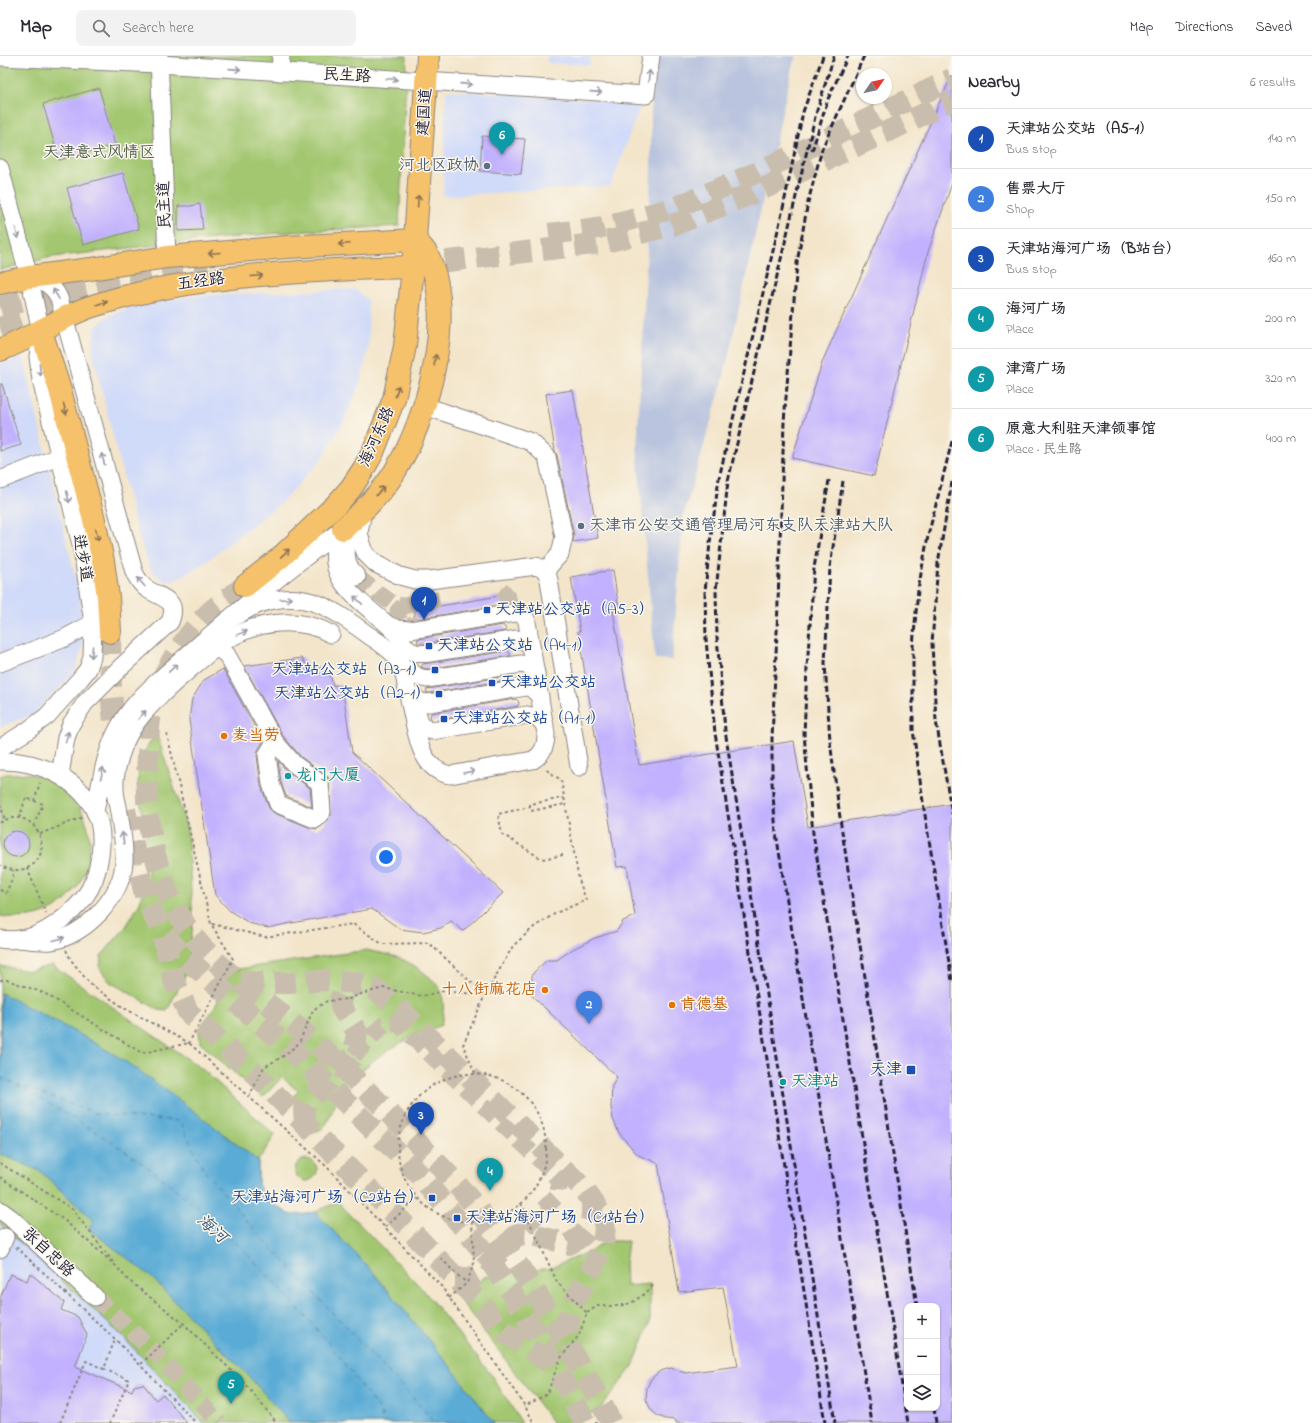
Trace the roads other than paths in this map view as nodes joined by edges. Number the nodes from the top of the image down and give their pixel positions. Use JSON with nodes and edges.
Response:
{"nodes":[{"id":1,"x":428,"y":56,"type":"edge"},
{"id":2,"x":651,"y":56,"type":"edge"},
{"id":3,"x":0,"y":57,"type":"edge"},
{"id":4,"x":159,"y":60,"type":"edge"},
{"id":5,"x":280,"y":64,"type":"edge"},
{"id":6,"x":427,"y":81,"type":"junction"},
{"id":7,"x":0,"y":168,"type":"edge"},
{"id":8,"x":415,"y":240,"type":"junction"},
{"id":9,"x":383,"y":242,"type":"junction"},
{"id":10,"x":167,"y":257,"type":"junction"},
{"id":11,"x":413,"y":267,"type":"junction"},
{"id":12,"x":382,"y":268,"type":"junction"},
{"id":13,"x":29,"y":277,"type":"junction"},
{"id":14,"x":0,"y":283,"type":"edge"},
{"id":15,"x":64,"y":319,"type":"junction"},
{"id":16,"x":41,"y":331,"type":"junction"},
{"id":17,"x":0,"y":350,"type":"edge"},
{"id":18,"x":425,"y":406,"type":"junction"},
{"id":19,"x":59,"y":457,"type":"junction"},
{"id":20,"x":0,"y":480,"type":"edge"},
{"id":21,"x":353,"y":519,"type":"junction"},
{"id":22,"x":546,"y":570,"type":"junction"},
{"id":23,"x":357,"y":577,"type":"tunnel mouth"},
{"id":24,"x":245,"y":586,"type":"tunnel mouth"},
{"id":25,"x":224,"y":623,"type":"junction"},
{"id":26,"x":388,"y":625,"type":"junction"},
{"id":27,"x":102,"y":628,"type":"junction"},
{"id":28,"x":331,"y":634,"type":"dead end"},
{"id":29,"x":403,"y":643,"type":"junction"},
{"id":30,"x":217,"y":647,"type":"junction"},
{"id":31,"x":531,"y":648,"type":"junction"},
{"id":32,"x":0,"y":663,"type":"edge"},
{"id":33,"x":409,"y":670,"type":"junction"},
{"id":34,"x":536,"y":673,"type":"junction"},
{"id":35,"x":414,"y":696,"type":"junction"},
{"id":36,"x":540,"y":696,"type":"junction"},
{"id":37,"x":545,"y":725,"type":"junction"},
{"id":38,"x":275,"y":742,"type":"dead end"},
{"id":39,"x":0,"y":748,"type":"edge"},
{"id":40,"x":0,"y":761,"type":"edge"},
{"id":41,"x":579,"y":767,"type":"dead end"},
{"id":42,"x":52,"y":772,"type":"junction"},
{"id":43,"x":95,"y":812,"type":"junction"},
{"id":44,"x":56,"y":933,"type":"junction"},
{"id":45,"x":0,"y":939,"type":"edge"},
{"id":46,"x":0,"y":1210,"type":"edge"},
{"id":47,"x":95,"y":1297,"type":"tunnel mouth"}],
"edges":[{"from":1,"to":6,"type":"main road","name":"建国道"},
{"from":6,"to":2,"type":"street","name":"民生路","one_way":true},
{"from":3,"to":4,"type":"street","name":"民生路"},
{"from":4,"to":5,"type":"street","name":"民生路","one_way":true},
{"from":4,"to":10,"type":"street","name":"民主道"},
{"from":5,"to":6,"type":"street","name":"民生路","one_way":true},
{"from":8,"to":6,"type":"main road","name":"建国道","one_way":true},
{"from":7,"to":13,"type":"street","name":"进步道","one_way":true},
{"from":8,"to":9,"type":"main road","name":"五经路"},
{"from":8,"to":11,"type":"main road","name":"海河东路"},
{"from":18,"to":8,"type":"main road","one_way":true},
{"from":9,"to":10,"type":"main road","name":"五经路","one_way":true},
{"from":9,"to":12,"type":"main road"},
{"from":10,"to":13,"type":"main road","name":"五经路"},
{"from":11,"to":12,"type":"main road","name":"五经路"},
{"from":24,"to":11,"type":"main road","name":"海河东路","one_way":true},
{"from":15,"to":12,"type":"main road","name":"五经路","one_way":true},
{"from":13,"to":14,"type":"main road","name":"五经路"},
{"from":15,"to":13,"type":"street","one_way":true},
{"from":13,"to":16,"type":"street","name":"进步道"},
{"from":15,"to":16,"type":"main road","name":"五经路"},
{"from":42,"to":15,"type":"street","one_way":true},
{"from":16,"to":17,"type":"main road","name":"五经路"},
{"from":16,"to":19,"type":"street","name":"进步道","one_way":true},
{"from":16,"to":27,"type":"main road","name":"进步道","one_way":true},
{"from":21,"to":18,"type":"main road","one_way":true},
{"from":18,"to":22,"type":"street"},
{"from":19,"to":20,"type":"street"},
{"from":19,"to":27,"type":"street","name":"进步道","one_way":true},
{"from":21,"to":22,"type":"street"},
{"from":21,"to":23,"type":"street"},
{"from":21,"to":25,"type":"street"},
{"from":26,"to":21,"type":"street","one_way":true},
{"from":22,"to":41,"type":"street"},
{"from":25,"to":37,"type":"street","one_way":true},
{"from":43,"to":25,"type":"street","one_way":true},
{"from":26,"to":29,"type":"street"},
{"from":26,"to":31,"type":"street"},
{"from":27,"to":32,"type":"street"},
{"from":27,"to":39,"type":"street","name":"进步道","one_way":true},
{"from":30,"to":28,"type":"street","one_way":true},
{"from":29,"to":31,"type":"street"},
{"from":29,"to":33,"type":"street"},
{"from":30,"to":38,"type":"street"},
{"from":44,"to":30,"type":"street","one_way":true},
{"from":31,"to":34,"type":"street"},
{"from":33,"to":34,"type":"street"},
{"from":33,"to":35,"type":"street"},
{"from":34,"to":36,"type":"street"},
{"from":35,"to":36,"type":"street"},
{"from":35,"to":37,"type":"street"},
{"from":36,"to":37,"type":"street"},
{"from":40,"to":42,"type":"street"},
{"from":42,"to":43,"type":"street"},
{"from":43,"to":44,"type":"street"},
{"from":44,"to":45,"type":"street"},
{"from":46,"to":47,"type":"street","name":"张自忠路"}]}
